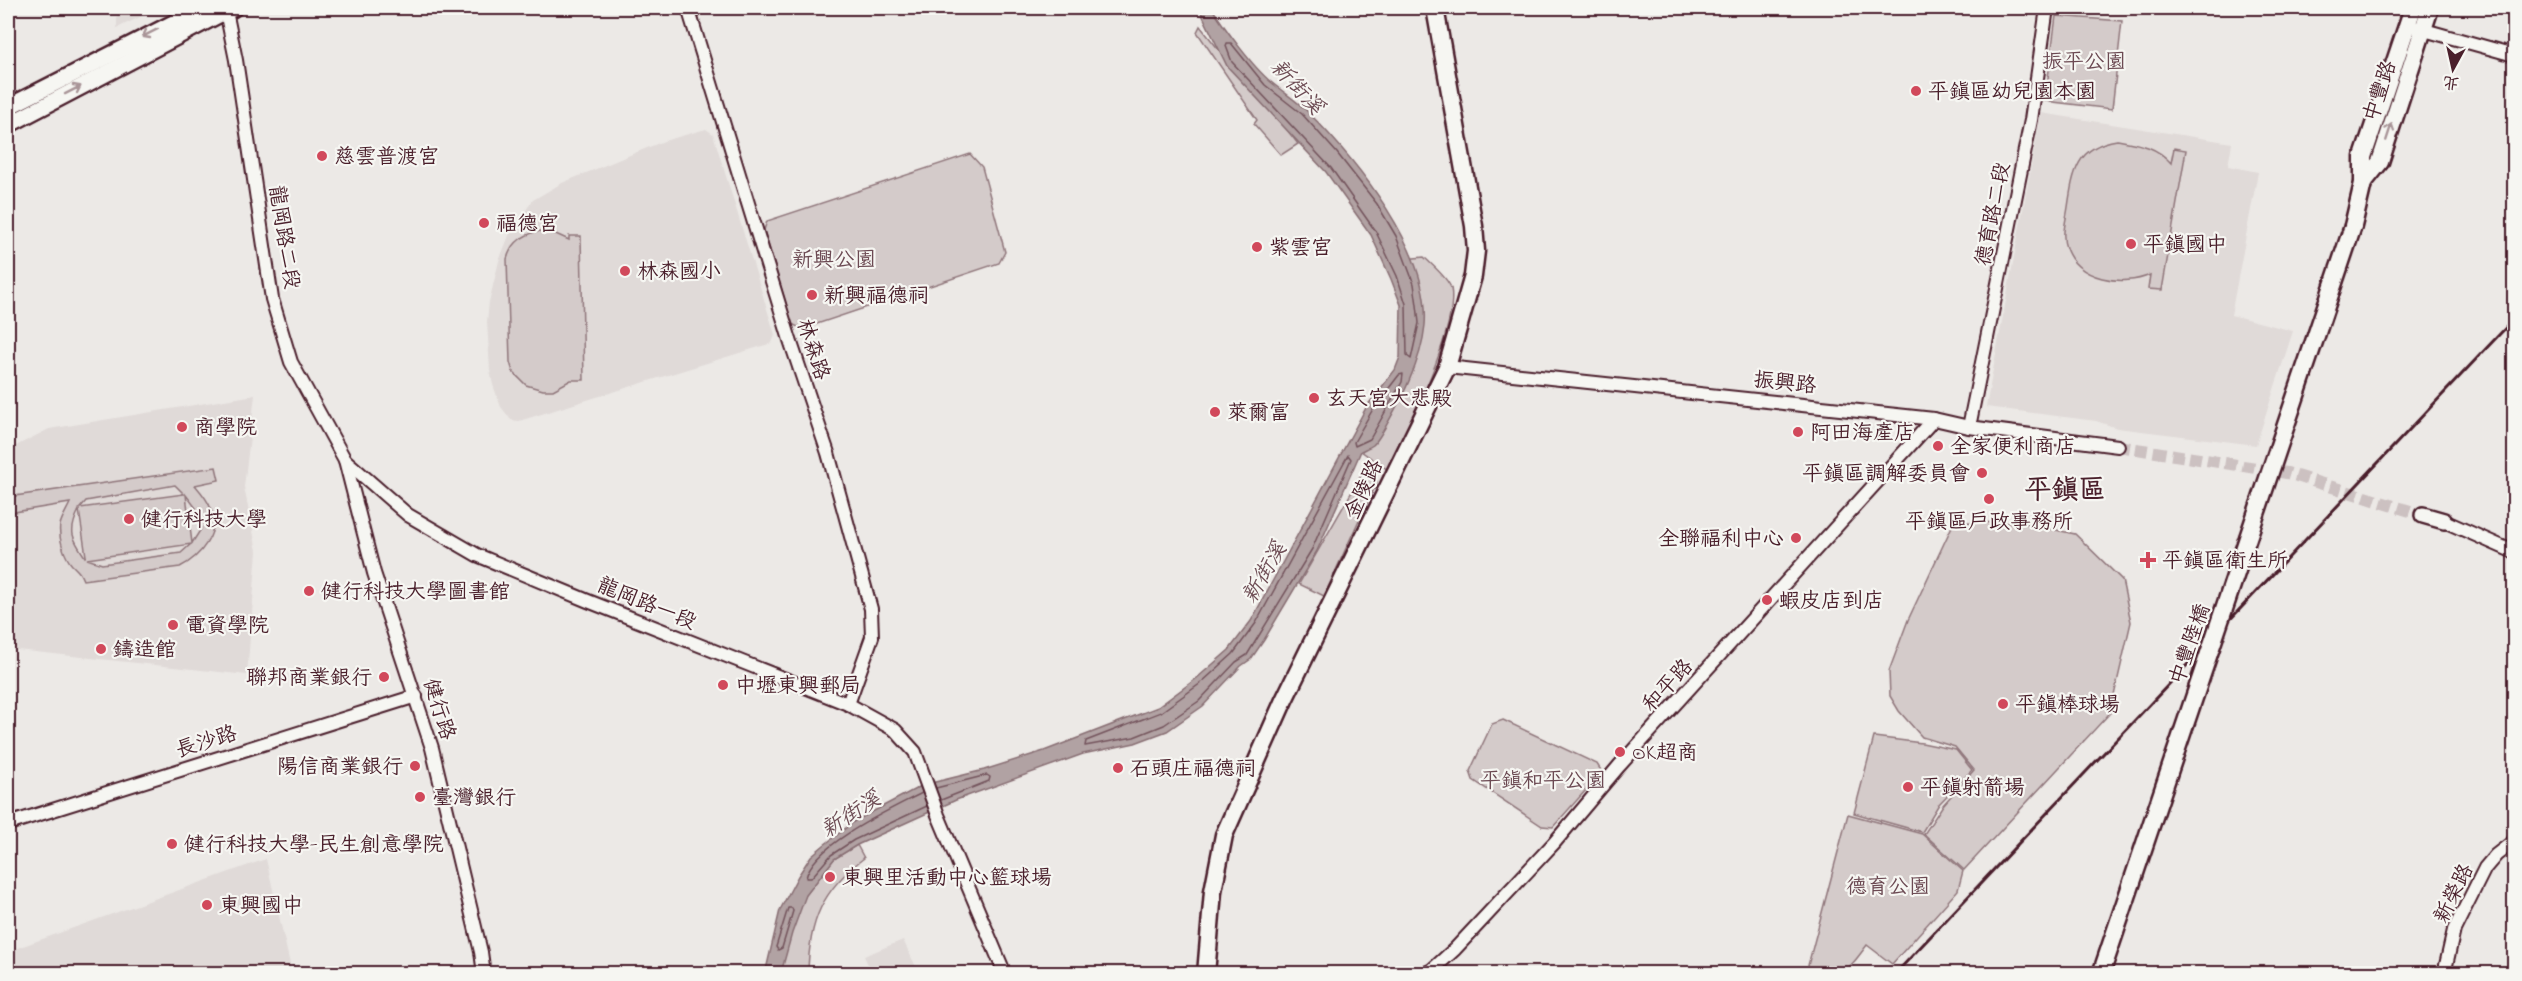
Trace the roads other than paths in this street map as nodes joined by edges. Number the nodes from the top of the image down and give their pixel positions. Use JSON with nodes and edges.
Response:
{"nodes":[{"id":1,"x":203,"y":8,"type":"edge"},
{"id":2,"x":688,"y":8,"type":"edge"},
{"id":3,"x":1435,"y":8,"type":"edge"},
{"id":4,"x":2047,"y":8,"type":"edge"},
{"id":5,"x":2413,"y":8,"type":"edge"},
{"id":6,"x":2430,"y":8,"type":"edge"},
{"id":7,"x":228,"y":9,"type":"edge"},
{"id":8,"x":2415,"y":27,"type":"junction"},
{"id":9,"x":2514,"y":55,"type":"edge"},
{"id":10,"x":8,"y":108,"type":"edge"},
{"id":11,"x":21,"y":117,"type":"junction"},
{"id":12,"x":8,"y":125,"type":"edge"},
{"id":13,"x":2353,"y":226,"type":"joint"},
{"id":14,"x":1447,"y":367,"type":"junction"},
{"id":15,"x":1934,"y":418,"type":"junction"},
{"id":16,"x":1969,"y":427,"type":"junction"},
{"id":17,"x":2118,"y":446,"type":"tunnel mouth"},
{"id":18,"x":345,"y":460,"type":"junction"},
{"id":19,"x":2423,"y":515,"type":"tunnel mouth"},
{"id":20,"x":2444,"y":521,"type":"joint"},
{"id":21,"x":2514,"y":552,"type":"edge"},
{"id":22,"x":416,"y":696,"type":"junction"},
{"id":23,"x":849,"y":704,"type":"junction"},
{"id":24,"x":8,"y":824,"type":"edge"},
{"id":25,"x":2514,"y":841,"type":"edge"},
{"id":26,"x":484,"y":974,"type":"edge"},
{"id":27,"x":1005,"y":974,"type":"edge"},
{"id":28,"x":1206,"y":974,"type":"edge"},
{"id":29,"x":1424,"y":974,"type":"edge"},
{"id":30,"x":2101,"y":974,"type":"edge"},
{"id":31,"x":2444,"y":974,"type":"edge"}],
"edges":[{"from":1,"to":10,"type":"street","one_way":true},
{"from":2,"to":23,"type":"street","name":"林森路"},
{"from":3,"to":14,"type":"main road","name":"金陵路"},
{"from":4,"to":16,"type":"street","name":"德育路二段"},
{"from":5,"to":8,"type":"main road","name":"中豐路"},
{"from":6,"to":8,"type":"main road","name":"中豐路"},
{"from":11,"to":7,"type":"street","one_way":true},
{"from":7,"to":18,"type":"street","name":"龍岡路二段"},
{"from":8,"to":9,"type":"street"},
{"from":8,"to":13,"type":"main road","name":"中豐路"},
{"from":10,"to":11,"type":"street"},
{"from":11,"to":12,"type":"street"},
{"from":13,"to":30,"type":"main road","name":"中豐陸橋","bridge":true},
{"from":14,"to":15,"type":"street","name":"振興路"},
{"from":14,"to":28,"type":"main road","name":"金陵路"},
{"from":15,"to":16,"type":"street","name":"振興路"},
{"from":15,"to":29,"type":"street","name":"和平路"},
{"from":16,"to":17,"type":"street","name":"振興路"},
{"from":18,"to":22,"type":"street","name":"健行路"},
{"from":18,"to":23,"type":"street","name":"龍岡路一段"},
{"from":19,"to":20,"type":"street"},
{"from":20,"to":21,"type":"street"},
{"from":22,"to":24,"type":"street","name":"長沙路"},
{"from":22,"to":26,"type":"street","name":"健行路"},
{"from":23,"to":27,"type":"street","name":"龍岡路一段"},
{"from":25,"to":31,"type":"street","name":"新榮路"}]}
